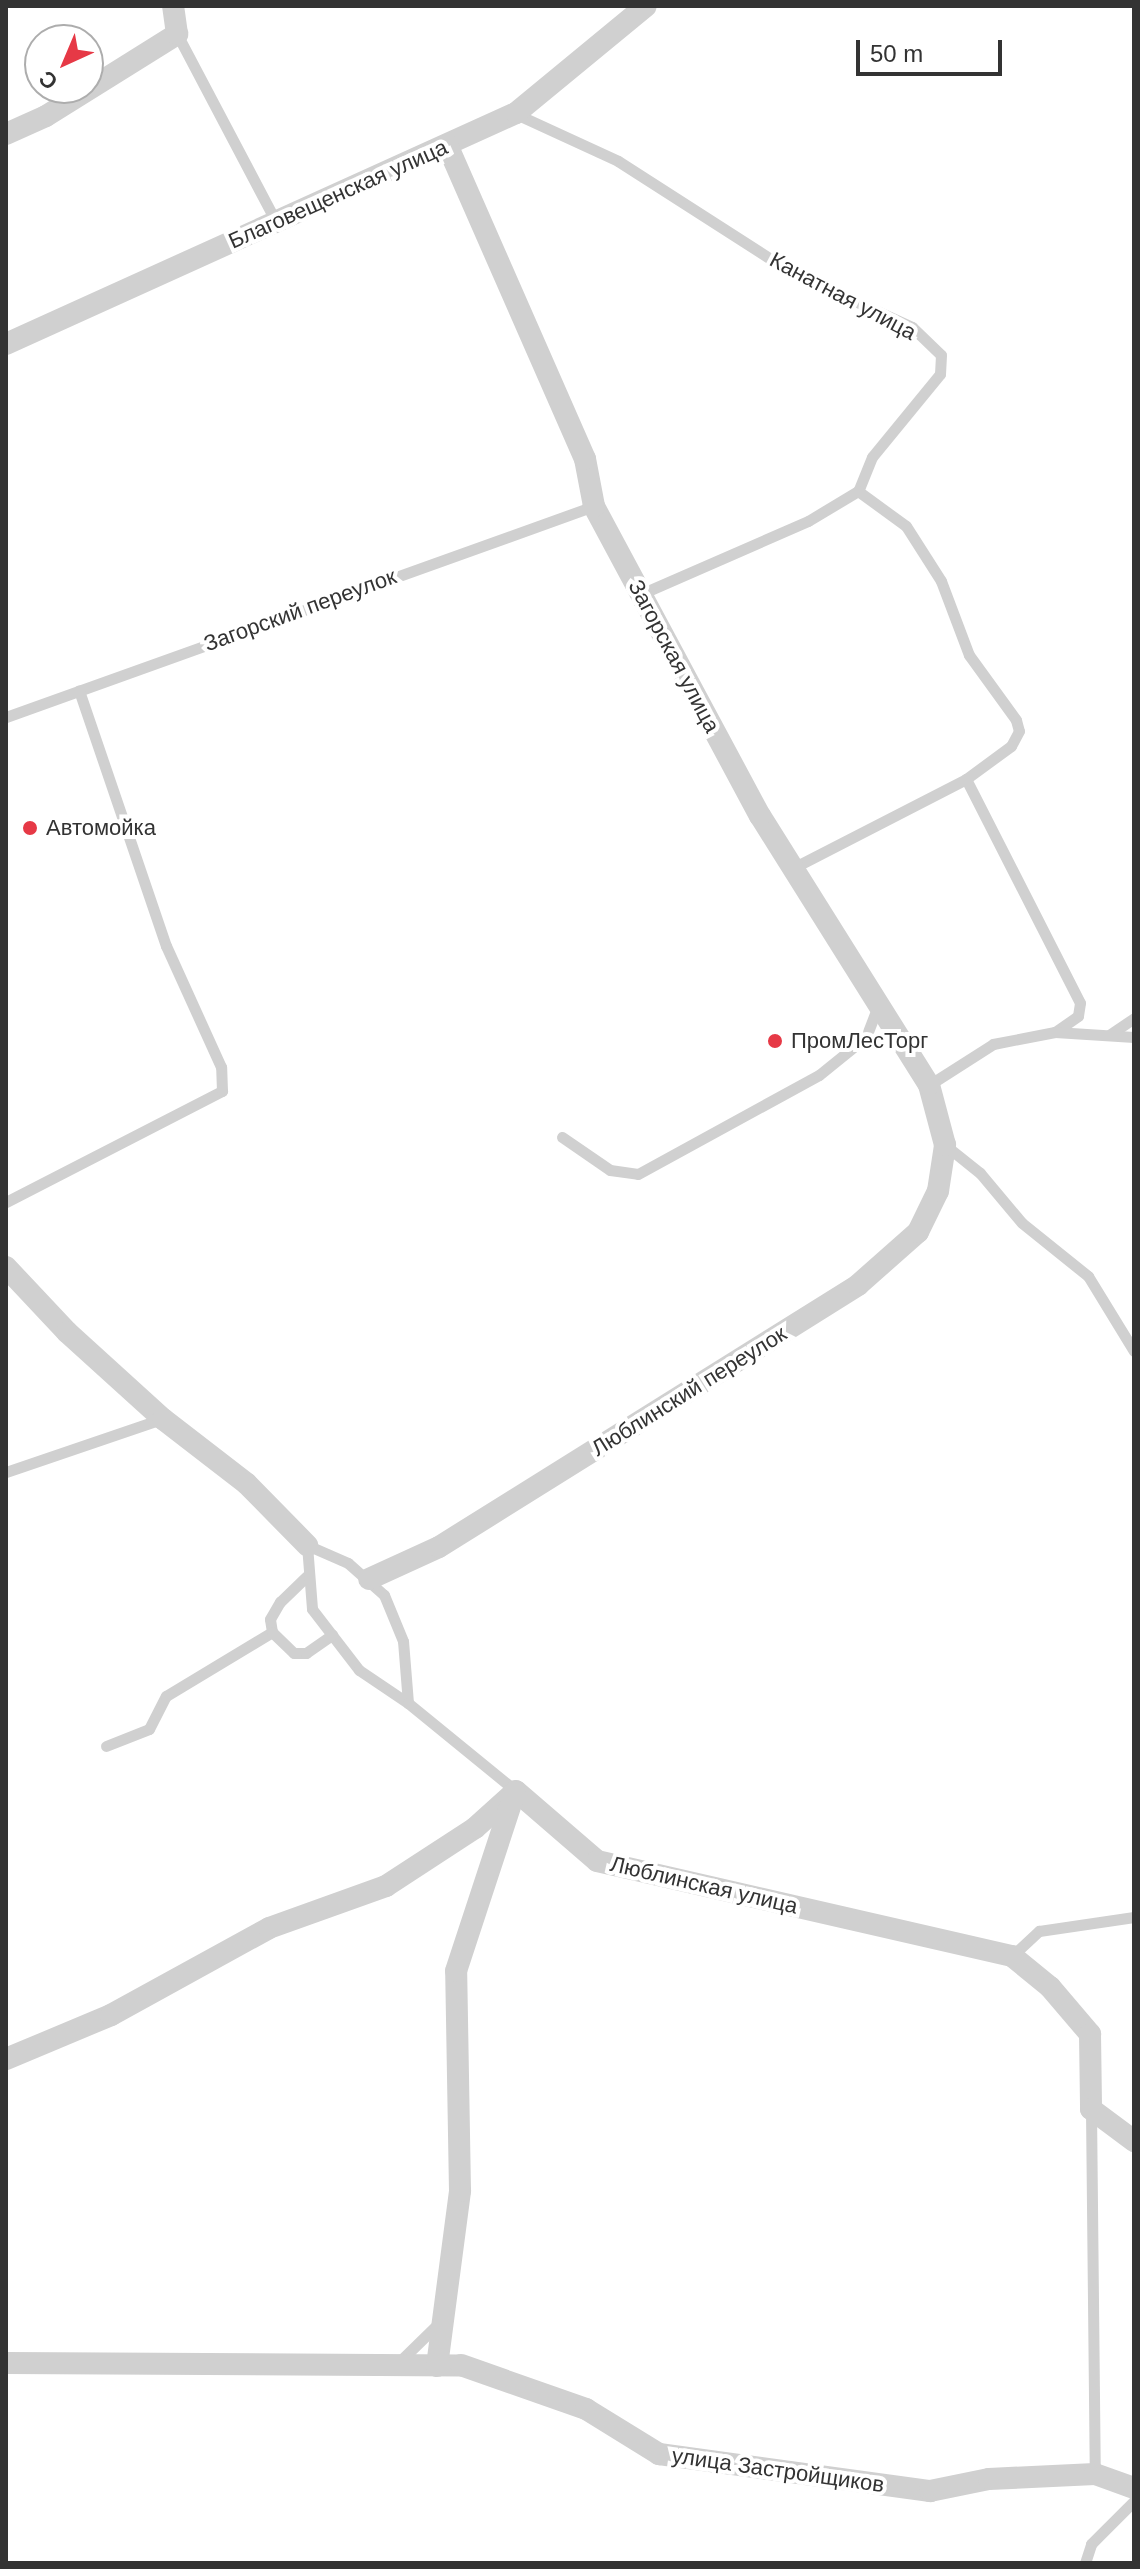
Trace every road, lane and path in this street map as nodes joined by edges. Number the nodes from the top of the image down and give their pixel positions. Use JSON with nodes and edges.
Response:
{"nodes":[{"id":1,"x":173,"y":6,"type":"edge"},
{"id":2,"x":646,"y":6,"type":"edge"},
{"id":3,"x":177,"y":34,"type":"junction"},
{"id":4,"x":516,"y":113,"type":"junction"},
{"id":5,"x":6,"y":134,"type":"edge"},
{"id":6,"x":447,"y":145,"type":"junction"},
{"id":7,"x":276,"y":222,"type":"junction"},
{"id":8,"x":6,"y":344,"type":"edge"},
{"id":9,"x":858,"y":491,"type":"junction"},
{"id":10,"x":594,"y":506,"type":"junction"},
{"id":11,"x":641,"y":594,"type":"junction"},
{"id":12,"x":79,"y":690,"type":"junction"},
{"id":13,"x":6,"y":717,"type":"edge"},
{"id":14,"x":966,"y":779,"type":"junction"},
{"id":15,"x":793,"y":868,"type":"junction"},
{"id":16,"x":879,"y":1004,"type":"junction"},
{"id":17,"x":1134,"y":1018,"type":"edge"},
{"id":18,"x":1055,"y":1032,"type":"junction"},
{"id":19,"x":1109,"y":1035,"type":"junction"},
{"id":20,"x":1134,"y":1037,"type":"edge"},
{"id":21,"x":929,"y":1085,"type":"junction"},
{"id":22,"x":562,"y":1137,"type":"dead end"},
{"id":23,"x":945,"y":1145,"type":"junction"},
{"id":24,"x":6,"y":1202,"type":"edge"},
{"id":25,"x":6,"y":1267,"type":"edge"},
{"id":26,"x":1134,"y":1351,"type":"edge"},
{"id":27,"x":163,"y":1419,"type":"junction"},
{"id":28,"x":6,"y":1472,"type":"edge"},
{"id":29,"x":307,"y":1545,"type":"junction"},
{"id":30,"x":307,"y":1576,"type":"junction"},
{"id":31,"x":369,"y":1579,"type":"junction"},
{"id":32,"x":272,"y":1632,"type":"junction"},
{"id":33,"x":332,"y":1635,"type":"junction"},
{"id":34,"x":408,"y":1703,"type":"junction"},
{"id":35,"x":106,"y":1746,"type":"dead end"},
{"id":36,"x":516,"y":1791,"type":"junction"},
{"id":37,"x":1134,"y":1917,"type":"edge"},
{"id":38,"x":1012,"y":1956,"type":"junction"},
{"id":39,"x":6,"y":2059,"type":"edge"},
{"id":40,"x":1091,"y":2109,"type":"junction"},
{"id":41,"x":1134,"y":2141,"type":"edge"},
{"id":42,"x":443,"y":2319,"type":"junction"},
{"id":43,"x":6,"y":2363,"type":"edge"},
{"id":44,"x":394,"y":2366,"type":"junction"},
{"id":45,"x":437,"y":2366,"type":"junction"},
{"id":46,"x":1095,"y":2474,"type":"junction"},
{"id":47,"x":1134,"y":2488,"type":"edge"},
{"id":48,"x":1134,"y":2501,"type":"edge"},
{"id":49,"x":1085,"y":2563,"type":"edge"}],
"edges":[{"from":1,"to":3,"type":"street"},
{"from":2,"to":4,"type":"street","name":"Благовещенская улица"},
{"from":3,"to":5,"type":"street"},
{"from":3,"to":7,"type":"lane"},
{"from":4,"to":6,"type":"street","name":"Благовещенская улица"},
{"from":4,"to":9,"type":"lane","name":"Канатная улица"},
{"from":6,"to":7,"type":"street","name":"Благовещенская улица"},
{"from":6,"to":10,"type":"street","name":"Загорская улица"},
{"from":7,"to":8,"type":"street","name":"Благовещенская улица"},
{"from":9,"to":11,"type":"lane"},
{"from":9,"to":14,"type":"lane"},
{"from":10,"to":11,"type":"street","name":"Загорская улица"},
{"from":10,"to":12,"type":"lane","name":"Загорский переулок"},
{"from":11,"to":15,"type":"street","name":"Загорская улица"},
{"from":12,"to":13,"type":"lane","name":"Загорский переулок"},
{"from":12,"to":24,"type":"lane"},
{"from":14,"to":15,"type":"lane"},
{"from":14,"to":18,"type":"lane"},
{"from":15,"to":16,"type":"street","name":"Загорская улица"},
{"from":16,"to":21,"type":"street","name":"Загорская улица"},
{"from":16,"to":22,"type":"lane"},
{"from":17,"to":19,"type":"lane"},
{"from":18,"to":19,"type":"lane"},
{"from":18,"to":21,"type":"lane"},
{"from":19,"to":20,"type":"lane"},
{"from":21,"to":23,"type":"street","name":"Загорская улица"},
{"from":23,"to":26,"type":"lane"},
{"from":23,"to":31,"type":"street","name":"Люблинский переулок"},
{"from":25,"to":27,"type":"street"},
{"from":27,"to":28,"type":"lane"},
{"from":27,"to":29,"type":"street"},
{"from":29,"to":30,"type":"lane"},
{"from":29,"to":31,"type":"lane"},
{"from":30,"to":32,"type":"lane"},
{"from":30,"to":33,"type":"lane"},
{"from":31,"to":34,"type":"lane"},
{"from":32,"to":33,"type":"lane"},
{"from":32,"to":35,"type":"lane"},
{"from":33,"to":34,"type":"lane"},
{"from":34,"to":36,"type":"lane"},
{"from":36,"to":38,"type":"street","name":"Люблинская улица"},
{"from":36,"to":39,"type":"street"},
{"from":36,"to":42,"type":"street"},
{"from":37,"to":38,"type":"lane"},
{"from":38,"to":40,"type":"street","name":"Люблинская улица"},
{"from":40,"to":41,"type":"street"},
{"from":40,"to":46,"type":"lane"},
{"from":42,"to":44,"type":"lane"},
{"from":42,"to":45,"type":"street"},
{"from":43,"to":44,"type":"street","name":"улица Застройщиков"},
{"from":44,"to":45,"type":"street","name":"улица Застройщиков"},
{"from":45,"to":46,"type":"street","name":"улица Застройщиков"},
{"from":46,"to":47,"type":"street","name":"улица Застройщиков"},
{"from":48,"to":49,"type":"lane"}]}
